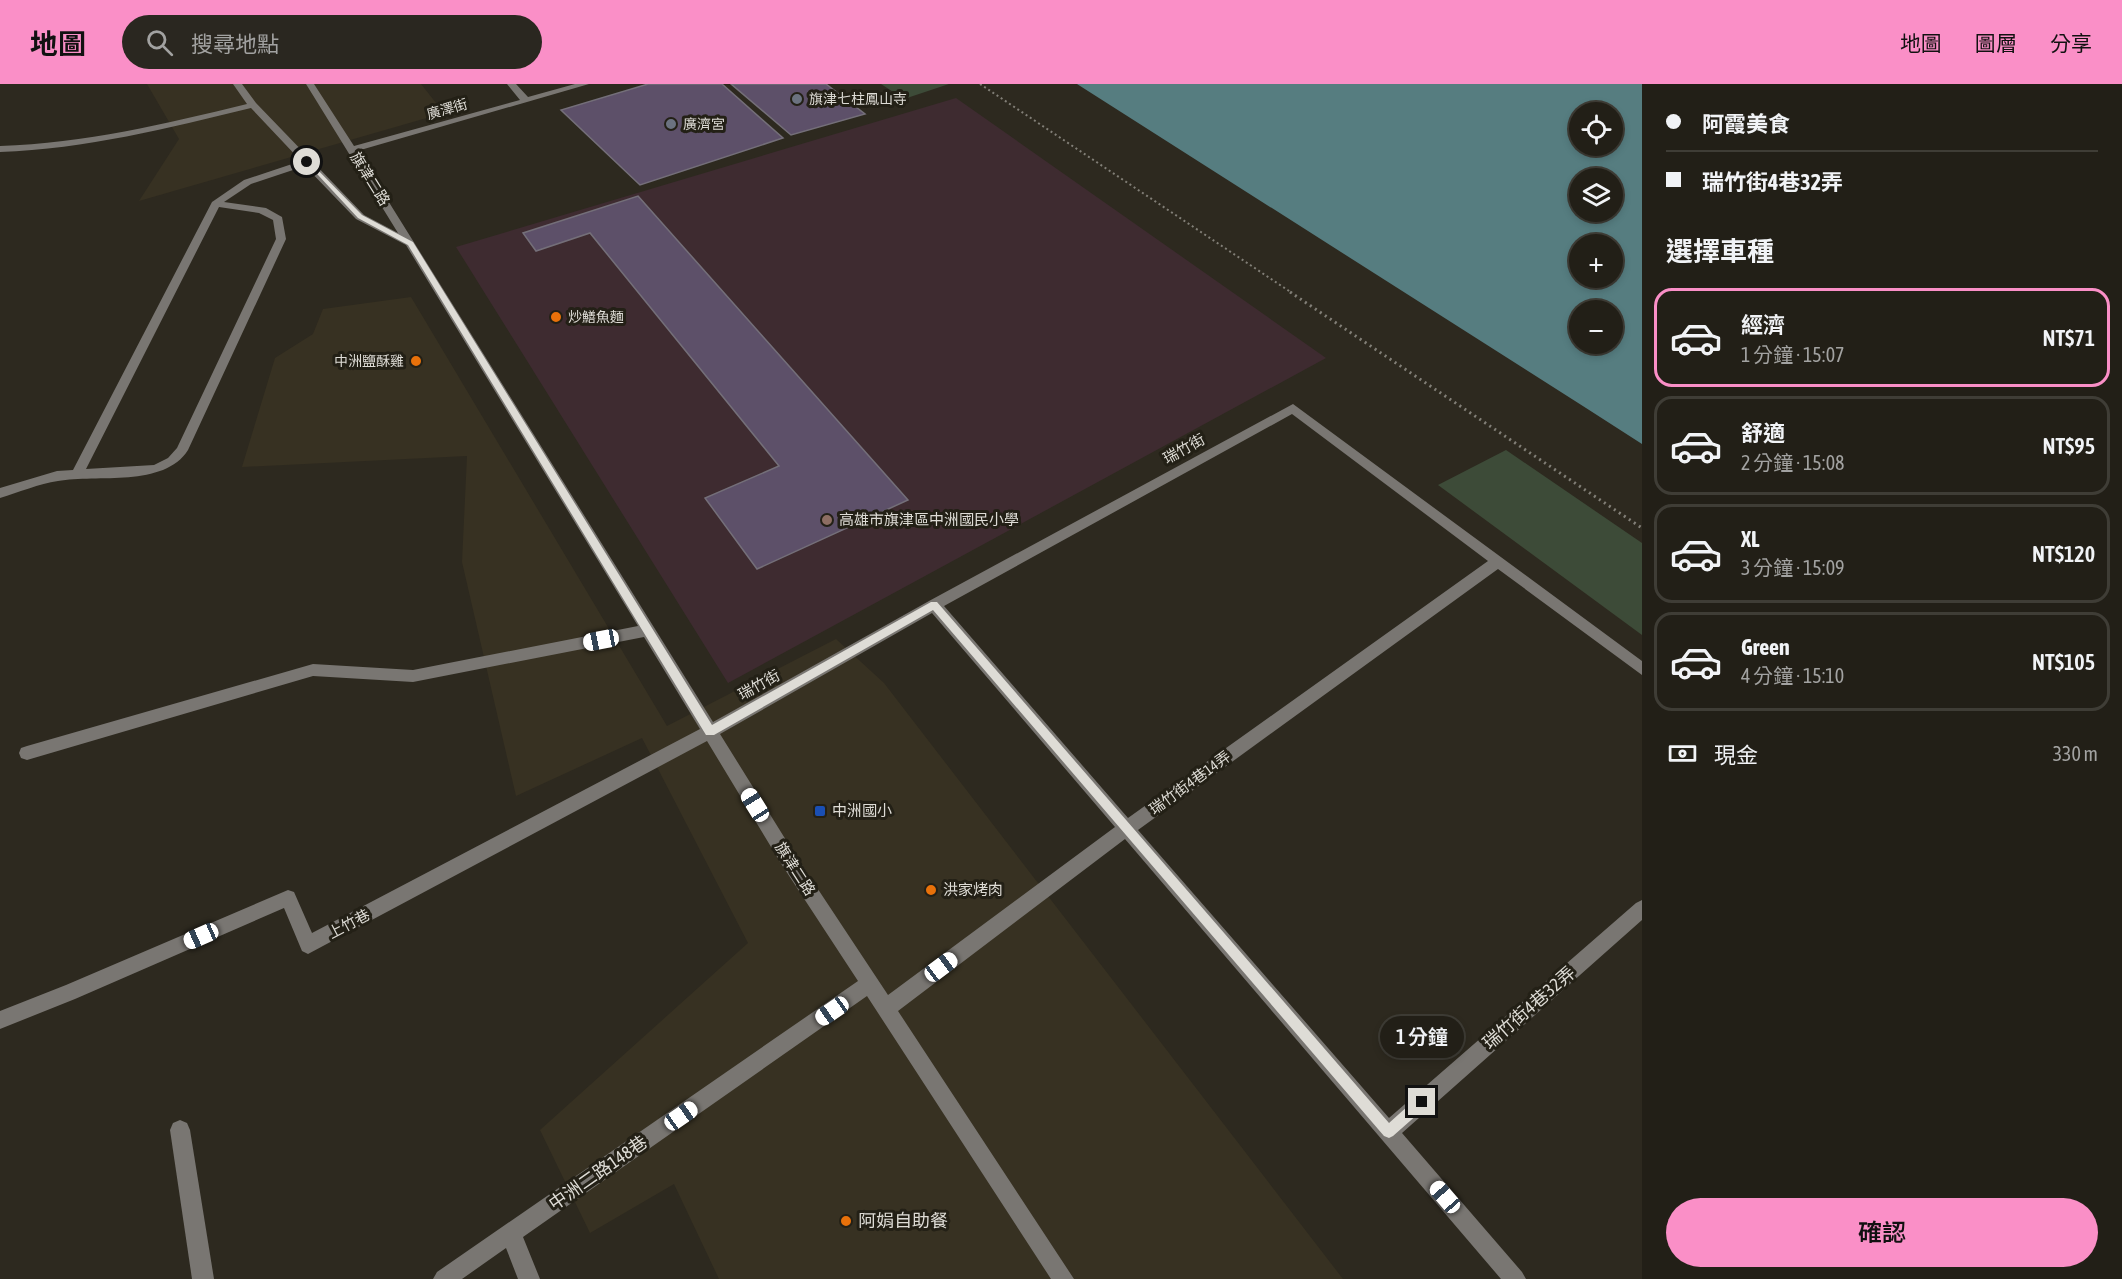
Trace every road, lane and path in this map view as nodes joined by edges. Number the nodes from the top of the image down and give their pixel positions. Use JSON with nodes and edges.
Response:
{"nodes":[{"id":1,"x":237,"y":84,"type":"edge"},
{"id":2,"x":310,"y":84,"type":"edge"},
{"id":3,"x":511,"y":84,"type":"edge"},
{"id":4,"x":585,"y":84,"type":"edge"},
{"id":5,"x":980,"y":84,"type":"edge"},
{"id":6,"x":526,"y":101,"type":"junction"},
{"id":7,"x":253,"y":105,"type":"junction"},
{"id":8,"x":0,"y":149,"type":"edge"},
{"id":9,"x":351,"y":150,"type":"junction"},
{"id":10,"x":307,"y":162,"type":"junction"},
{"id":11,"x":216,"y":204,"type":"junction"},
{"id":12,"x":410,"y":243,"type":"junction"},
{"id":13,"x":77,"y":474,"type":"junction"},
{"id":14,"x":0,"y":493,"type":"edge"},
{"id":15,"x":1642,"y":528,"type":"edge"},
{"id":16,"x":1498,"y":561,"type":"junction"},
{"id":17,"x":934,"y":605,"type":"junction"},
{"id":18,"x":648,"y":630,"type":"junction"},
{"id":19,"x":1642,"y":669,"type":"edge"},
{"id":20,"x":710,"y":732,"type":"junction"},
{"id":21,"x":27,"y":753,"type":"dead end"},
{"id":22,"x":1127,"y":828,"type":"junction"},
{"id":23,"x":1642,"y":909,"type":"edge"},
{"id":24,"x":869,"y":984,"type":"junction"},
{"id":25,"x":885,"y":1009,"type":"junction"},
{"id":26,"x":0,"y":1020,"type":"edge"},
{"id":27,"x":180,"y":1130,"type":"dead end"},
{"id":28,"x":1389,"y":1132,"type":"junction"},
{"id":29,"x":511,"y":1234,"type":"junction"},
{"id":30,"x":203,"y":1279,"type":"edge"},
{"id":31,"x":444,"y":1279,"type":"edge"},
{"id":32,"x":529,"y":1279,"type":"edge"},
{"id":33,"x":1063,"y":1279,"type":"edge"},
{"id":34,"x":1515,"y":1279,"type":"edge"}],
"edges":[{"from":1,"to":7,"type":"street"},
{"from":2,"to":9,"type":"street","name":"旗津二路"},
{"from":3,"to":6,"type":"street"},
{"from":4,"to":6,"type":"street","name":"廣澤街"},
{"from":5,"to":15,"type":"path"},
{"from":6,"to":9,"type":"street","name":"廣澤街"},
{"from":7,"to":8,"type":"street"},
{"from":7,"to":10,"type":"street"},
{"from":9,"to":12,"type":"street","name":"旗津二路"},
{"from":10,"to":11,"type":"street"},
{"from":10,"to":12,"type":"street"},
{"from":11,"to":13,"type":"street"},
{"from":11,"to":13,"type":"street"},
{"from":12,"to":18,"type":"street","name":"旗津二路"},
{"from":13,"to":14,"type":"street"},
{"from":16,"to":17,"type":"street","name":"瑞竹街"},
{"from":16,"to":19,"type":"street","name":"瑞竹街"},
{"from":16,"to":22,"type":"street","name":"瑞竹街4巷14弄"},
{"from":17,"to":20,"type":"street","name":"瑞竹街"},
{"from":17,"to":22,"type":"street"},
{"from":18,"to":20,"type":"street","name":"旗津二路"},
{"from":18,"to":21,"type":"street"},
{"from":20,"to":24,"type":"street","name":"旗津二路"},
{"from":20,"to":26,"type":"street","name":"上竹巷"},
{"from":22,"to":25,"type":"street","name":"瑞竹街4巷14弄"},
{"from":22,"to":28,"type":"street"},
{"from":23,"to":28,"type":"street","name":"瑞竹街4巷32弄"},
{"from":24,"to":25,"type":"street","name":"旗津二路"},
{"from":24,"to":29,"type":"street","name":"中洲二路148巷"},
{"from":25,"to":33,"type":"street","name":"旗津二路"},
{"from":27,"to":30,"type":"street"},
{"from":28,"to":34,"type":"street"},
{"from":29,"to":31,"type":"street","name":"中洲二路148巷"},
{"from":29,"to":32,"type":"street"}]}
